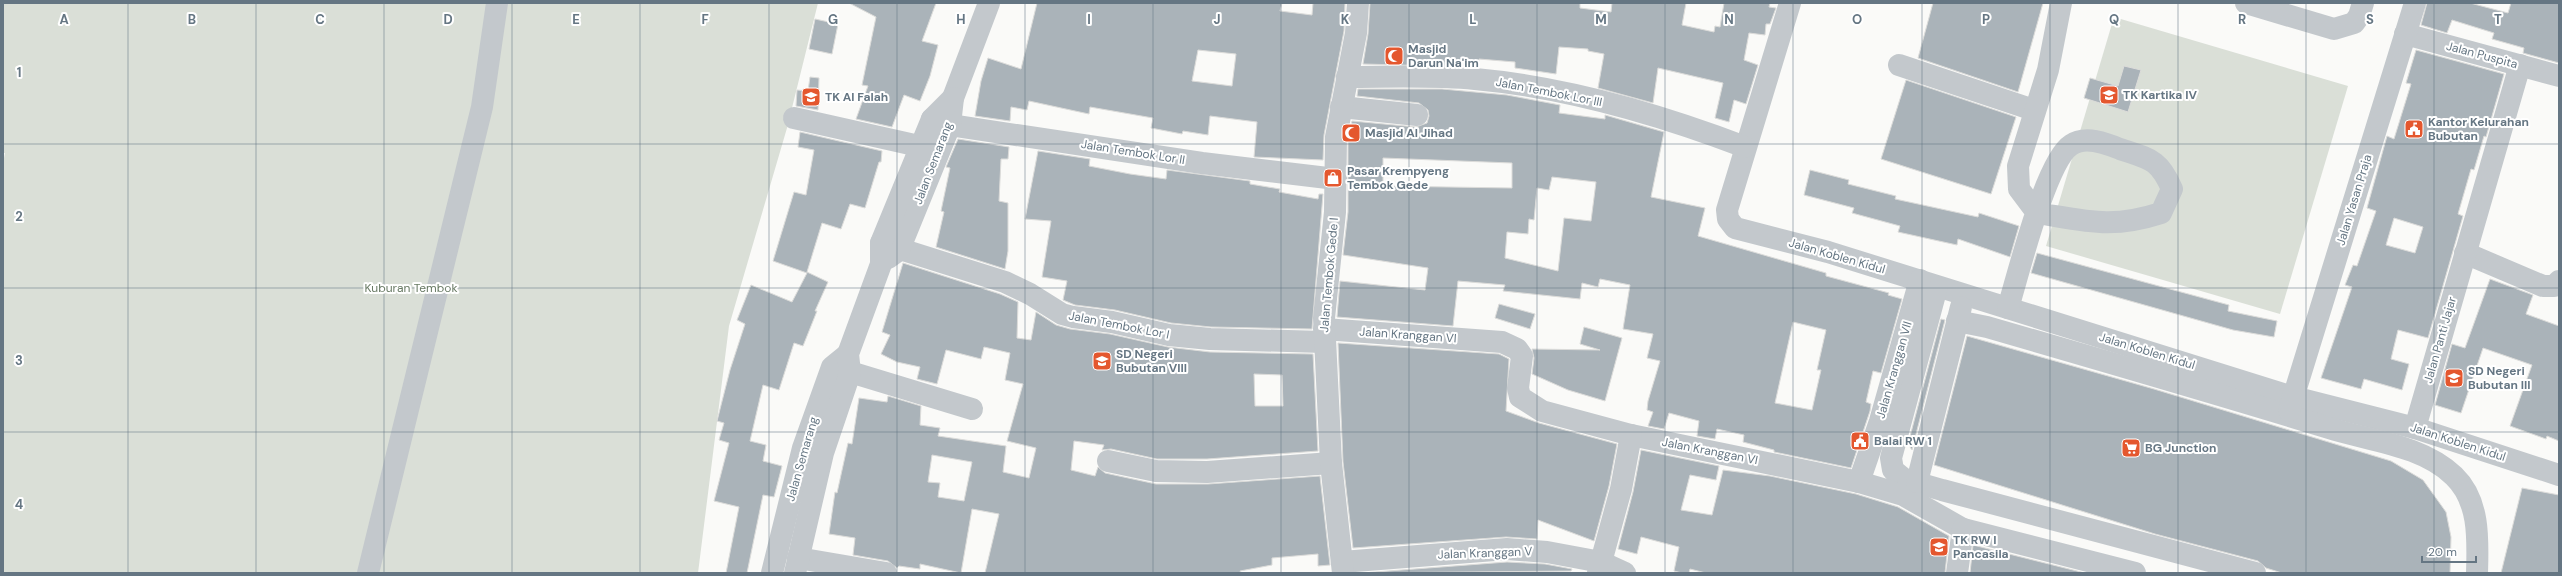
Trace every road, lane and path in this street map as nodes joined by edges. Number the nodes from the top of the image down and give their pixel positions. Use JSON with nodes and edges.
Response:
{"nodes":[{"id":1,"x":498,"y":3,"type":"edge"},
{"id":2,"x":989,"y":3,"type":"edge"},
{"id":3,"x":1358,"y":3,"type":"edge"},
{"id":4,"x":1790,"y":3,"type":"edge"},
{"id":5,"x":2061,"y":3,"type":"edge"},
{"id":6,"x":2246,"y":3,"type":"edge"},
{"id":7,"x":2363,"y":3,"type":"edge"},
{"id":8,"x":2415,"y":3,"type":"edge"},
{"id":9,"x":2405,"y":34,"type":"junction"},
{"id":10,"x":1899,"y":65,"type":"dead end"},
{"id":11,"x":2520,"y":65,"type":"junction"},
{"id":12,"x":2559,"y":76,"type":"edge"},
{"id":13,"x":1347,"y":77,"type":"junction"},
{"id":14,"x":1341,"y":107,"type":"junction"},
{"id":15,"x":2034,"y":110,"type":"junction"},
{"id":16,"x":1417,"y":115,"type":"dead end"},
{"id":17,"x":794,"y":118,"type":"dead end"},
{"id":18,"x":941,"y":122,"type":"junction"},
{"id":19,"x":919,"y":146,"type":"junction"},
{"id":20,"x":1745,"y":147,"type":"junction"},
{"id":21,"x":1336,"y":179,"type":"junction"},
{"id":22,"x":2037,"y":212,"type":"junction"},
{"id":23,"x":887,"y":252,"type":"junction"},
{"id":24,"x":2465,"y":253,"type":"junction"},
{"id":25,"x":2559,"y":281,"type":"edge"},
{"id":26,"x":1929,"y":284,"type":"junction"},
{"id":27,"x":1964,"y":296,"type":"junction"},
{"id":28,"x":2008,"y":308,"type":"junction"},
{"id":29,"x":1957,"y":321,"type":"junction"},
{"id":30,"x":1324,"y":336,"type":"junction"},
{"id":31,"x":843,"y":364,"type":"junction"},
{"id":32,"x":2290,"y":406,"type":"junction"},
{"id":33,"x":972,"y":409,"type":"dead end"},
{"id":34,"x":2415,"y":428,"type":"junction"},
{"id":35,"x":1631,"y":435,"type":"junction"},
{"id":36,"x":1108,"y":461,"type":"dead end"},
{"id":37,"x":1331,"y":463,"type":"junction"},
{"id":38,"x":2559,"y":475,"type":"edge"},
{"id":39,"x":1859,"y":482,"type":"junction"},
{"id":40,"x":1917,"y":482,"type":"junction"},
{"id":41,"x":1963,"y":529,"type":"junction"},
{"id":42,"x":797,"y":566,"type":"edge"},
{"id":43,"x":1342,"y":568,"type":"edge"},
{"id":44,"x":1600,"y":568,"type":"edge"},
{"id":45,"x":368,"y":573,"type":"edge"},
{"id":46,"x":772,"y":573,"type":"edge"},
{"id":47,"x":882,"y":573,"type":"edge"},
{"id":48,"x":1625,"y":573,"type":"edge"},
{"id":49,"x":1958,"y":573,"type":"edge"},
{"id":50,"x":2135,"y":573,"type":"edge"},
{"id":51,"x":2255,"y":573,"type":"edge"},
{"id":52,"x":2477,"y":573,"type":"edge"}],
"edges":[{"from":1,"to":45,"type":"street"},
{"from":2,"to":18,"type":"street","name":"Jalan Semarang"},
{"from":3,"to":13,"type":"street","name":"Jalan Tembok Gede I"},
{"from":4,"to":20,"type":"street"},
{"from":5,"to":15,"type":"street"},
{"from":6,"to":7,"type":"street"},
{"from":8,"to":9,"type":"street","name":"Jalan Yasan Praja"},
{"from":9,"to":11,"type":"street","name":"Jalan Puspita"},
{"from":9,"to":32,"type":"street","name":"Jalan Yasan Praja"},
{"from":10,"to":15,"type":"street"},
{"from":11,"to":12,"type":"street","name":"Jalan Puspita"},
{"from":11,"to":24,"type":"street","name":"Jalan Panti Jajar"},
{"from":13,"to":14,"type":"street","name":"Jalan Tembok Gede I"},
{"from":13,"to":20,"type":"street","name":"Jalan Tembok Lor III"},
{"from":14,"to":16,"type":"street"},
{"from":14,"to":21,"type":"street","name":"Jalan Tembok Gede I"},
{"from":15,"to":22,"type":"street"},
{"from":17,"to":19,"type":"street"},
{"from":18,"to":19,"type":"street","name":"Jalan Semarang"},
{"from":18,"to":21,"type":"street","name":"Jalan Tembok Lor II"},
{"from":18,"to":23,"type":"street","name":"Jalan Semarang"},
{"from":19,"to":23,"type":"street","name":"Jalan Semarang"},
{"from":20,"to":26,"type":"street","name":"Jalan Koblen Kidul"},
{"from":21,"to":30,"type":"street","name":"Jalan Tembok Gede I"},
{"from":22,"to":22,"type":"street"},
{"from":22,"to":28,"type":"street"},
{"from":23,"to":30,"type":"street","name":"Jalan Tembok Lor I"},
{"from":23,"to":31,"type":"street","name":"Jalan Semarang"},
{"from":24,"to":25,"type":"street"},
{"from":24,"to":34,"type":"street","name":"Jalan Panti Jajar"},
{"from":26,"to":27,"type":"street","name":"Jalan Koblen Kidul"},
{"from":26,"to":39,"type":"street","name":"Jalan Kranggan VII"},
{"from":26,"to":40,"type":"street"},
{"from":27,"to":28,"type":"street","name":"Jalan Koblen Kidul"},
{"from":27,"to":29,"type":"street"},
{"from":28,"to":32,"type":"street","name":"Jalan Koblen Kidul"},
{"from":29,"to":32,"type":"street"},
{"from":29,"to":40,"type":"street"},
{"from":30,"to":35,"type":"street","name":"Jalan Kranggan VI"},
{"from":30,"to":37,"type":"street","name":"Jalan Tembok Gede I"},
{"from":31,"to":33,"type":"street"},
{"from":31,"to":42,"type":"street","name":"Jalan Semarang"},
{"from":31,"to":46,"type":"street","name":"Jalan Semarang"},
{"from":32,"to":34,"type":"street","name":"Jalan Koblen Kidul"},
{"from":32,"to":52,"type":"street"},
{"from":34,"to":38,"type":"street","name":"Jalan Koblen Kidul"},
{"from":35,"to":39,"type":"street","name":"Jalan Kranggan VI"},
{"from":35,"to":44,"type":"street"},
{"from":36,"to":37,"type":"street"},
{"from":37,"to":43,"type":"street","name":"Jalan Tembok Gede I"},
{"from":39,"to":41,"type":"street","name":"Jalan Kranggan VI"},
{"from":40,"to":51,"type":"street"},
{"from":41,"to":49,"type":"street"},
{"from":41,"to":50,"type":"street","name":"Jalan Kranggan VI"},
{"from":42,"to":47,"type":"street"},
{"from":43,"to":44,"type":"street","name":"Jalan Kranggan V"},
{"from":44,"to":48,"type":"street","name":"Jalan Kranggan V"}]}
